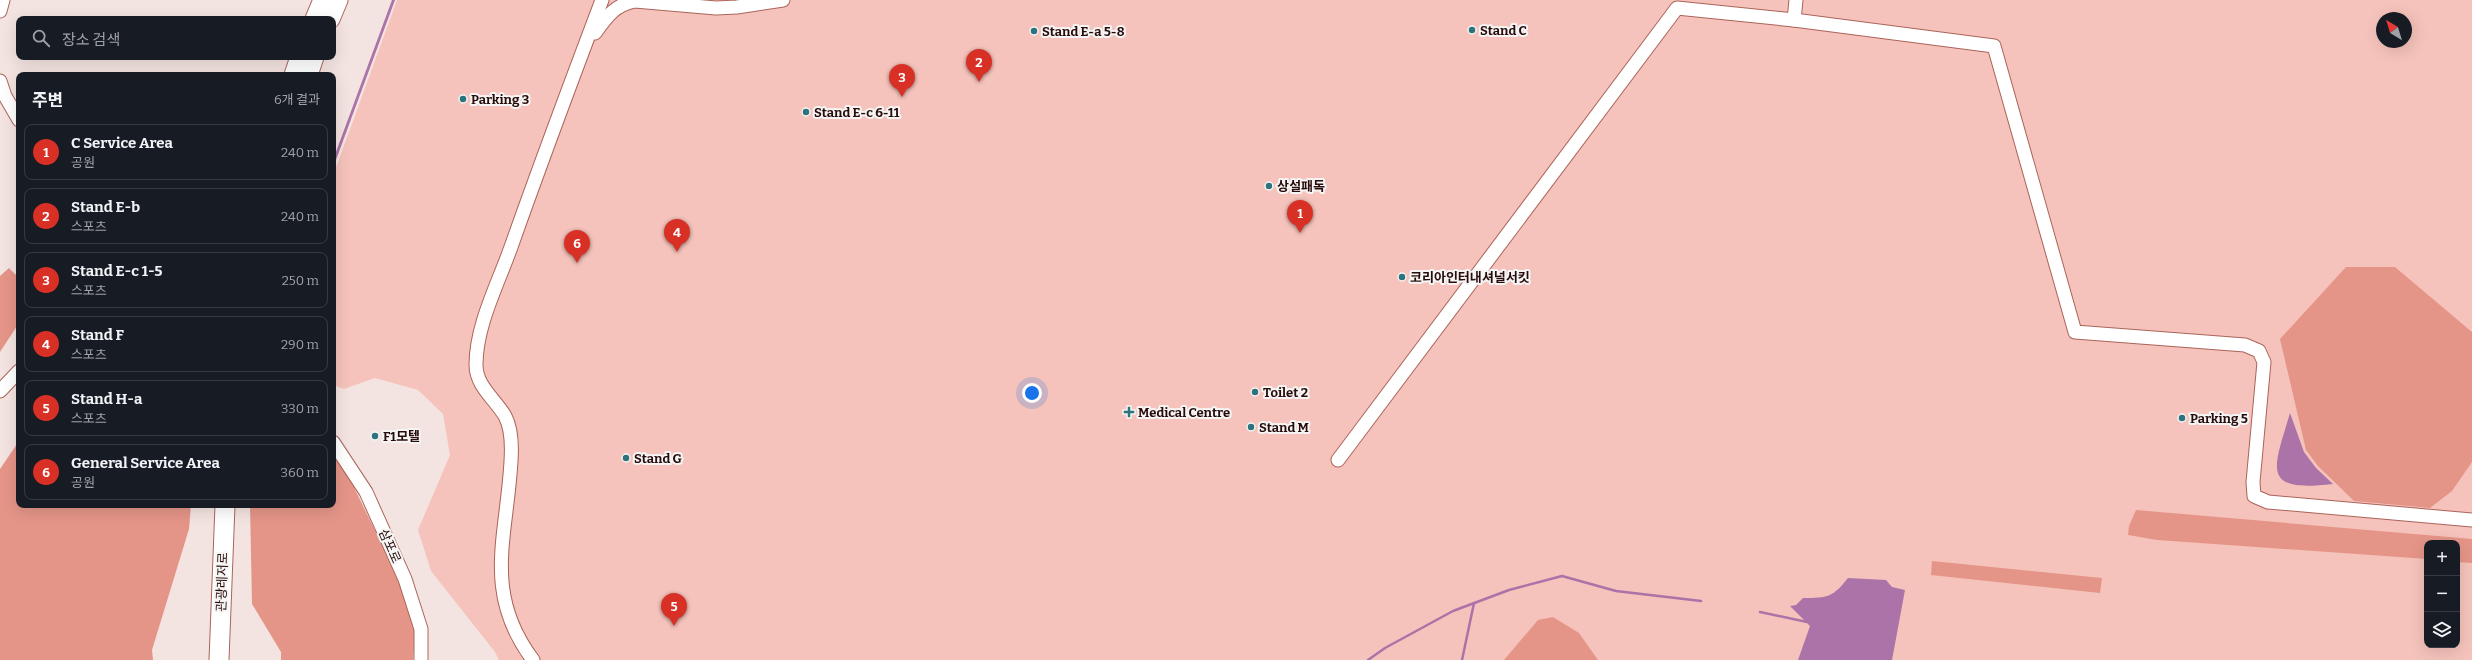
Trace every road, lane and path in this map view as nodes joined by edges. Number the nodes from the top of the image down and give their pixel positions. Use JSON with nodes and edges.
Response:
{"nodes":[{"id":1,"x":3,"y":0,"type":"edge"},
{"id":2,"x":323,"y":0,"type":"edge"},
{"id":3,"x":338,"y":0,"type":"edge"},
{"id":4,"x":602,"y":0,"type":"edge"},
{"id":5,"x":631,"y":0,"type":"edge"},
{"id":6,"x":635,"y":0,"type":"edge"},
{"id":7,"x":783,"y":0,"type":"edge"},
{"id":8,"x":1796,"y":0,"type":"edge"},
{"id":9,"x":1719,"y":6,"type":"edge"},
{"id":10,"x":0,"y":10,"type":"edge"},
{"id":11,"x":316,"y":16,"type":"edge"},
{"id":12,"x":331,"y":16,"type":"edge"},
{"id":13,"x":1794,"y":20,"type":"junction"},
{"id":14,"x":581,"y":54,"type":"junction"},
{"id":15,"x":299,"y":60,"type":"edge"},
{"id":16,"x":313,"y":60,"type":"edge"},
{"id":17,"x":295,"y":72,"type":"edge"},
{"id":18,"x":309,"y":72,"type":"edge"},
{"id":19,"x":0,"y":81,"type":"edge"},
{"id":20,"x":16,"y":114,"type":"edge"},
{"id":21,"x":16,"y":374,"type":"edge"},
{"id":22,"x":0,"y":391,"type":"edge"},
{"id":23,"x":336,"y":447,"type":"edge"},
{"id":24,"x":1338,"y":460,"type":"dead end"},
{"id":25,"x":213,"y":508,"type":"edge"},
{"id":26,"x":225,"y":508,"type":"edge"},
{"id":27,"x":2472,"y":520,"type":"edge"},
{"id":28,"x":207,"y":660,"type":"edge"},
{"id":29,"x":219,"y":660,"type":"edge"},
{"id":30,"x":421,"y":660,"type":"edge"},
{"id":31,"x":533,"y":660,"type":"edge"}],
"edges":[{"from":1,"to":10,"type":"street"},
{"from":2,"to":11,"type":"highway"},
{"from":3,"to":12,"type":"highway"},
{"from":4,"to":14,"type":"street"},
{"from":5,"to":6,"type":"street"},
{"from":6,"to":7,"type":"street"},
{"from":6,"to":14,"type":"street"},
{"from":8,"to":13,"type":"street"},
{"from":9,"to":13,"type":"street"},
{"from":9,"to":24,"type":"street"},
{"from":13,"to":27,"type":"street"},
{"from":14,"to":31,"type":"street"},
{"from":15,"to":17,"type":"highway"},
{"from":16,"to":18,"type":"highway"},
{"from":19,"to":20,"type":"street"},
{"from":21,"to":22,"type":"street"},
{"from":23,"to":30,"type":"street","name":"삼포로"},
{"from":25,"to":28,"type":"highway","name":"관광레저로"},
{"from":26,"to":29,"type":"highway","name":"관광레저로"}]}
